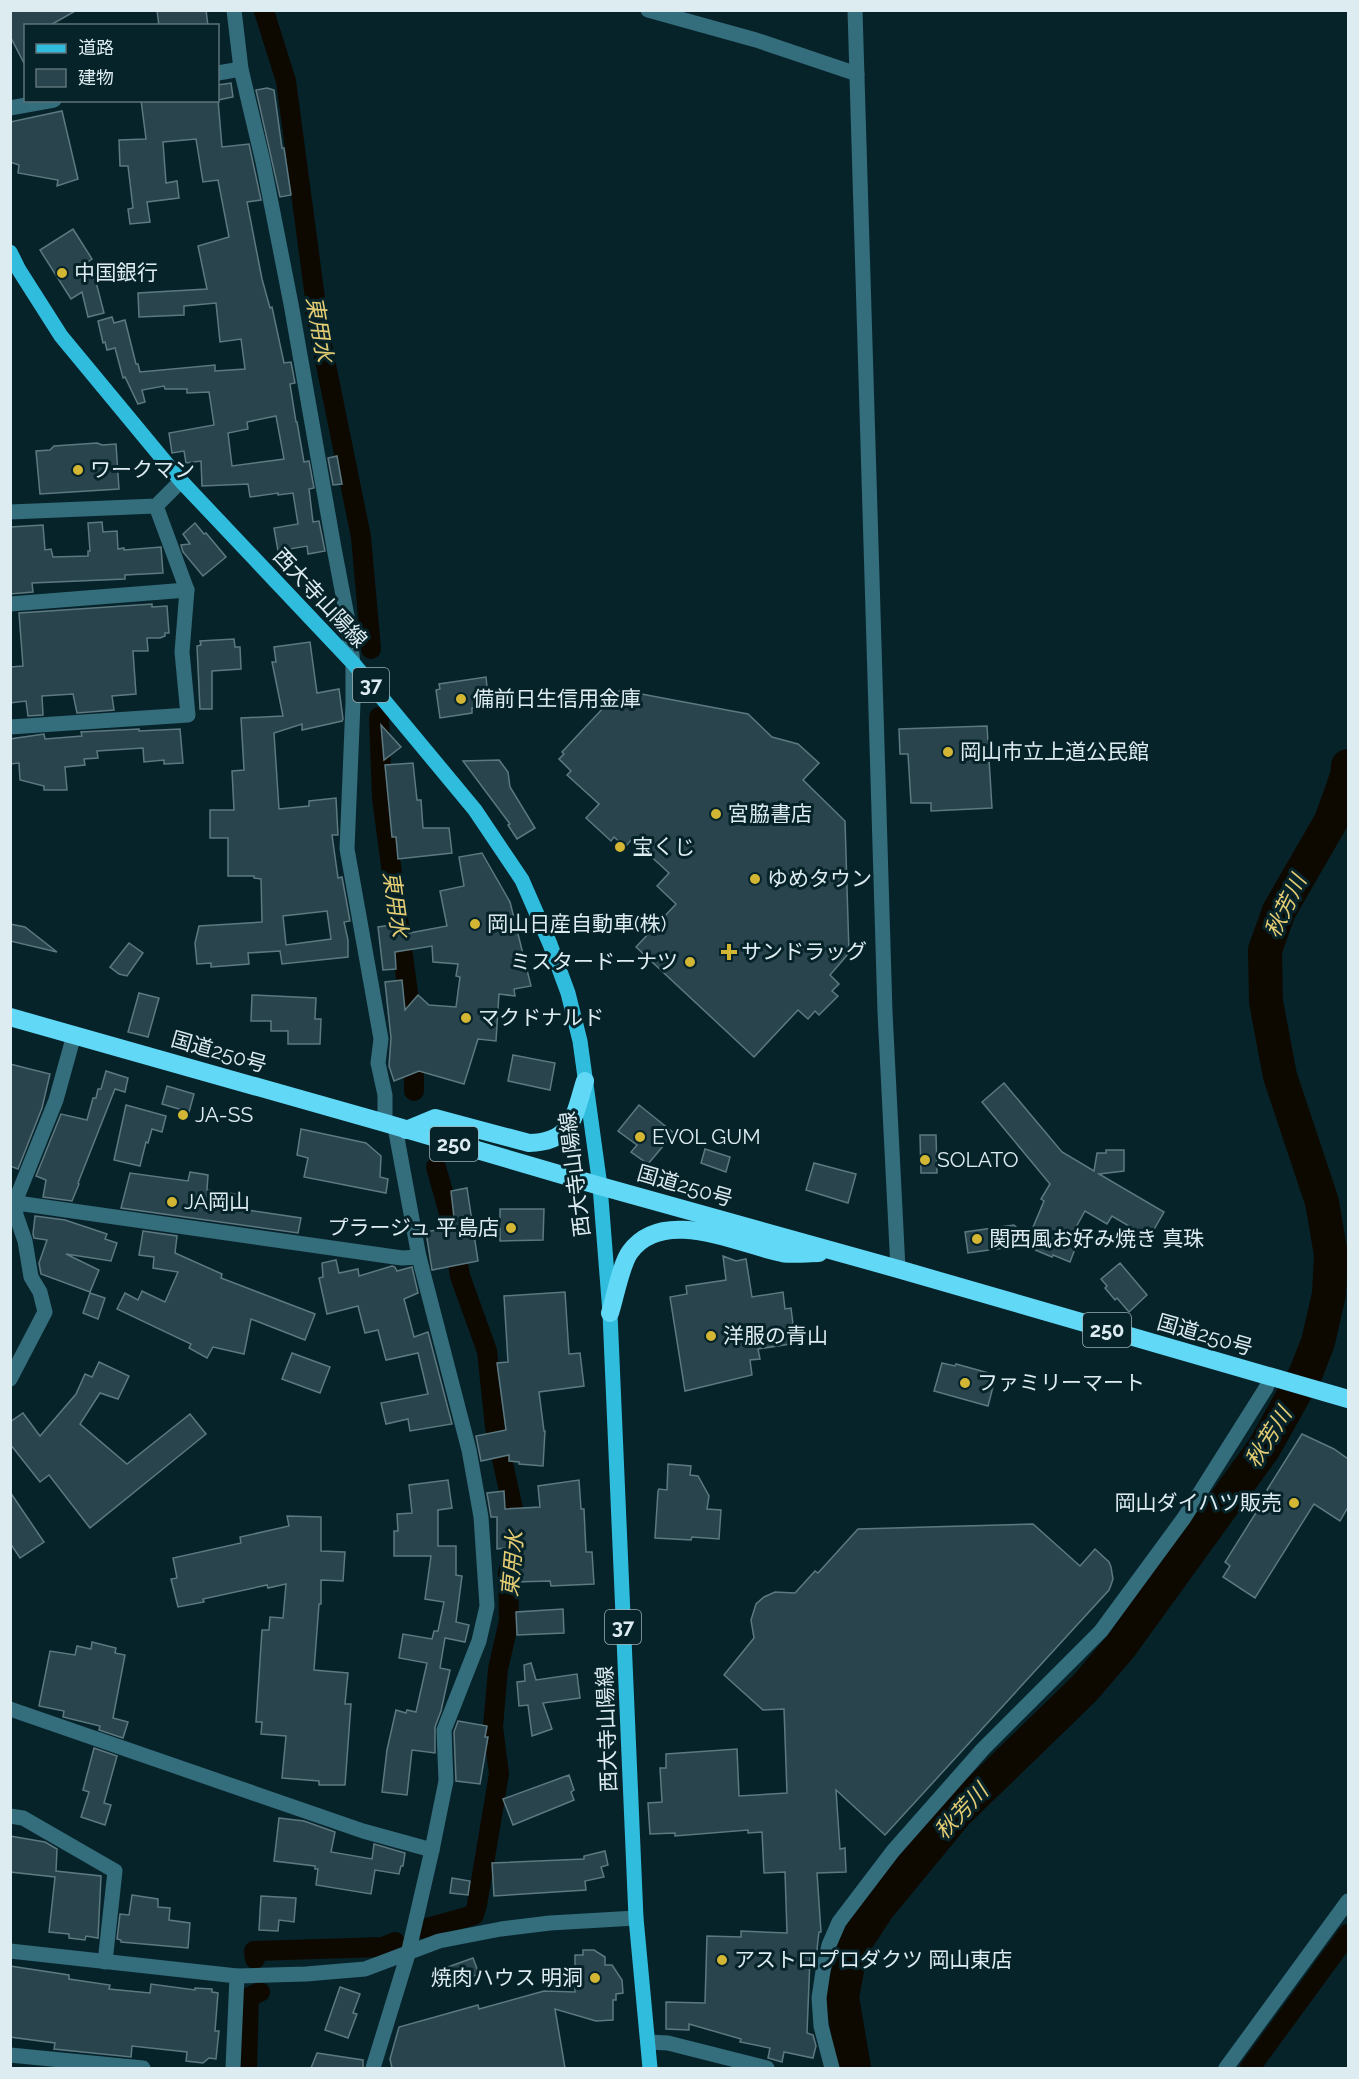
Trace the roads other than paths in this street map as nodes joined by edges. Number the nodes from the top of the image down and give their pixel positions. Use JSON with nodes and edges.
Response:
{"nodes":[{"id":1,"x":234,"y":10,"type":"edge"},
{"id":2,"x":648,"y":10,"type":"edge"},
{"id":3,"x":855,"y":10,"type":"edge"},
{"id":4,"x":241,"y":69,"type":"junction"},
{"id":5,"x":219,"y":73,"type":"edge"},
{"id":6,"x":857,"y":74,"type":"junction"},
{"id":7,"x":43,"y":102,"type":"edge"},
{"id":8,"x":10,"y":108,"type":"edge"},
{"id":9,"x":10,"y":252,"type":"edge"},
{"id":10,"x":181,"y":481,"type":"junction"},
{"id":11,"x":156,"y":506,"type":"junction"},
{"id":12,"x":10,"y":512,"type":"edge"},
{"id":13,"x":187,"y":590,"type":"junction"},
{"id":14,"x":10,"y":604,"type":"edge"},
{"id":15,"x":353,"y":663,"type":"junction"},
{"id":16,"x":10,"y":727,"type":"edge"},
{"id":17,"x":10,"y":1017,"type":"edge"},
{"id":18,"x":74,"y":1035,"type":"junction"},
{"id":19,"x":585,"y":1081,"type":"junction"},
{"id":20,"x":395,"y":1127,"type":"junction"},
{"id":21,"x":600,"y":1186,"type":"junction"},
{"id":22,"x":13,"y":1202,"type":"edge"},
{"id":23,"x":839,"y":1252,"type":"junction"},
{"id":24,"x":419,"y":1257,"type":"junction"},
{"id":25,"x":898,"y":1269,"type":"junction"},
{"id":26,"x":610,"y":1314,"type":"junction"},
{"id":27,"x":10,"y":1379,"type":"edge"},
{"id":28,"x":1275,"y":1379,"type":"junction"},
{"id":29,"x":1348,"y":1400,"type":"edge"},
{"id":30,"x":10,"y":1709,"type":"edge"},
{"id":31,"x":10,"y":1816,"type":"edge"},
{"id":32,"x":432,"y":1850,"type":"junction"},
{"id":33,"x":1348,"y":1901,"type":"edge"},
{"id":34,"x":636,"y":1918,"type":"junction"},
{"id":35,"x":10,"y":1951,"type":"edge"},
{"id":36,"x":408,"y":1954,"type":"junction"},
{"id":37,"x":105,"y":1962,"type":"junction"},
{"id":38,"x":237,"y":1976,"type":"junction"},
{"id":39,"x":648,"y":2042,"type":"junction"},
{"id":40,"x":10,"y":2055,"type":"edge"},
{"id":41,"x":143,"y":2068,"type":"edge"},
{"id":42,"x":233,"y":2068,"type":"edge"},
{"id":43,"x":373,"y":2068,"type":"edge"},
{"id":44,"x":650,"y":2068,"type":"edge"},
{"id":45,"x":767,"y":2068,"type":"edge"},
{"id":46,"x":832,"y":2068,"type":"edge"},
{"id":47,"x":1226,"y":2068,"type":"edge"}],
"edges":[{"from":1,"to":4,"type":"street"},
{"from":2,"to":6,"type":"street"},
{"from":3,"to":6,"type":"street"},
{"from":4,"to":5,"type":"street"},
{"from":4,"to":15,"type":"street"},
{"from":6,"to":25,"type":"street"},
{"from":7,"to":8,"type":"street"},
{"from":9,"to":10,"type":"main road","name":"西大寺山陽線","number":"37"},
{"from":10,"to":11,"type":"street"},
{"from":10,"to":15,"type":"main road","name":"西大寺山陽線","number":"37"},
{"from":11,"to":12,"type":"street"},
{"from":11,"to":13,"type":"street"},
{"from":13,"to":14,"type":"street"},
{"from":13,"to":16,"type":"street"},
{"from":15,"to":19,"type":"main road","name":"西大寺山陽線","number":"37"},
{"from":15,"to":20,"type":"street"},
{"from":17,"to":18,"type":"highway","name":"国道250号","number":"250"},
{"from":18,"to":20,"type":"highway","name":"国道250号","number":"250"},
{"from":18,"to":22,"type":"street"},
{"from":19,"to":20,"type":"highway","number":"250"},
{"from":19,"to":21,"type":"main road","name":"西大寺山陽線","number":"37"},
{"from":20,"to":21,"type":"highway","name":"国道250号","number":"250"},
{"from":20,"to":24,"type":"street"},
{"from":21,"to":23,"type":"highway","name":"国道250号","number":"250"},
{"from":21,"to":26,"type":"main road","name":"西大寺山陽線","number":"37"},
{"from":22,"to":24,"type":"street"},
{"from":22,"to":27,"type":"street"},
{"from":23,"to":25,"type":"highway","name":"国道250号","number":"250"},
{"from":23,"to":26,"type":"highway","number":"250"},
{"from":24,"to":32,"type":"street"},
{"from":25,"to":28,"type":"highway","name":"国道250号","number":"250"},
{"from":26,"to":34,"type":"main road","name":"西大寺山陽線","number":"37"},
{"from":28,"to":29,"type":"highway","name":"国道250号","number":"250"},
{"from":28,"to":46,"type":"street"},
{"from":30,"to":32,"type":"street"},
{"from":31,"to":37,"type":"street"},
{"from":32,"to":36,"type":"street"},
{"from":33,"to":47,"type":"street"},
{"from":34,"to":36,"type":"street"},
{"from":34,"to":39,"type":"main road","name":"西大寺山陽線","number":"37"},
{"from":35,"to":37,"type":"street"},
{"from":36,"to":38,"type":"street"},
{"from":36,"to":43,"type":"street"},
{"from":37,"to":38,"type":"street"},
{"from":38,"to":42,"type":"street"},
{"from":39,"to":44,"type":"main road","name":"西大寺山陽線","number":"37"},
{"from":39,"to":45,"type":"street"},
{"from":40,"to":41,"type":"street"}]}
